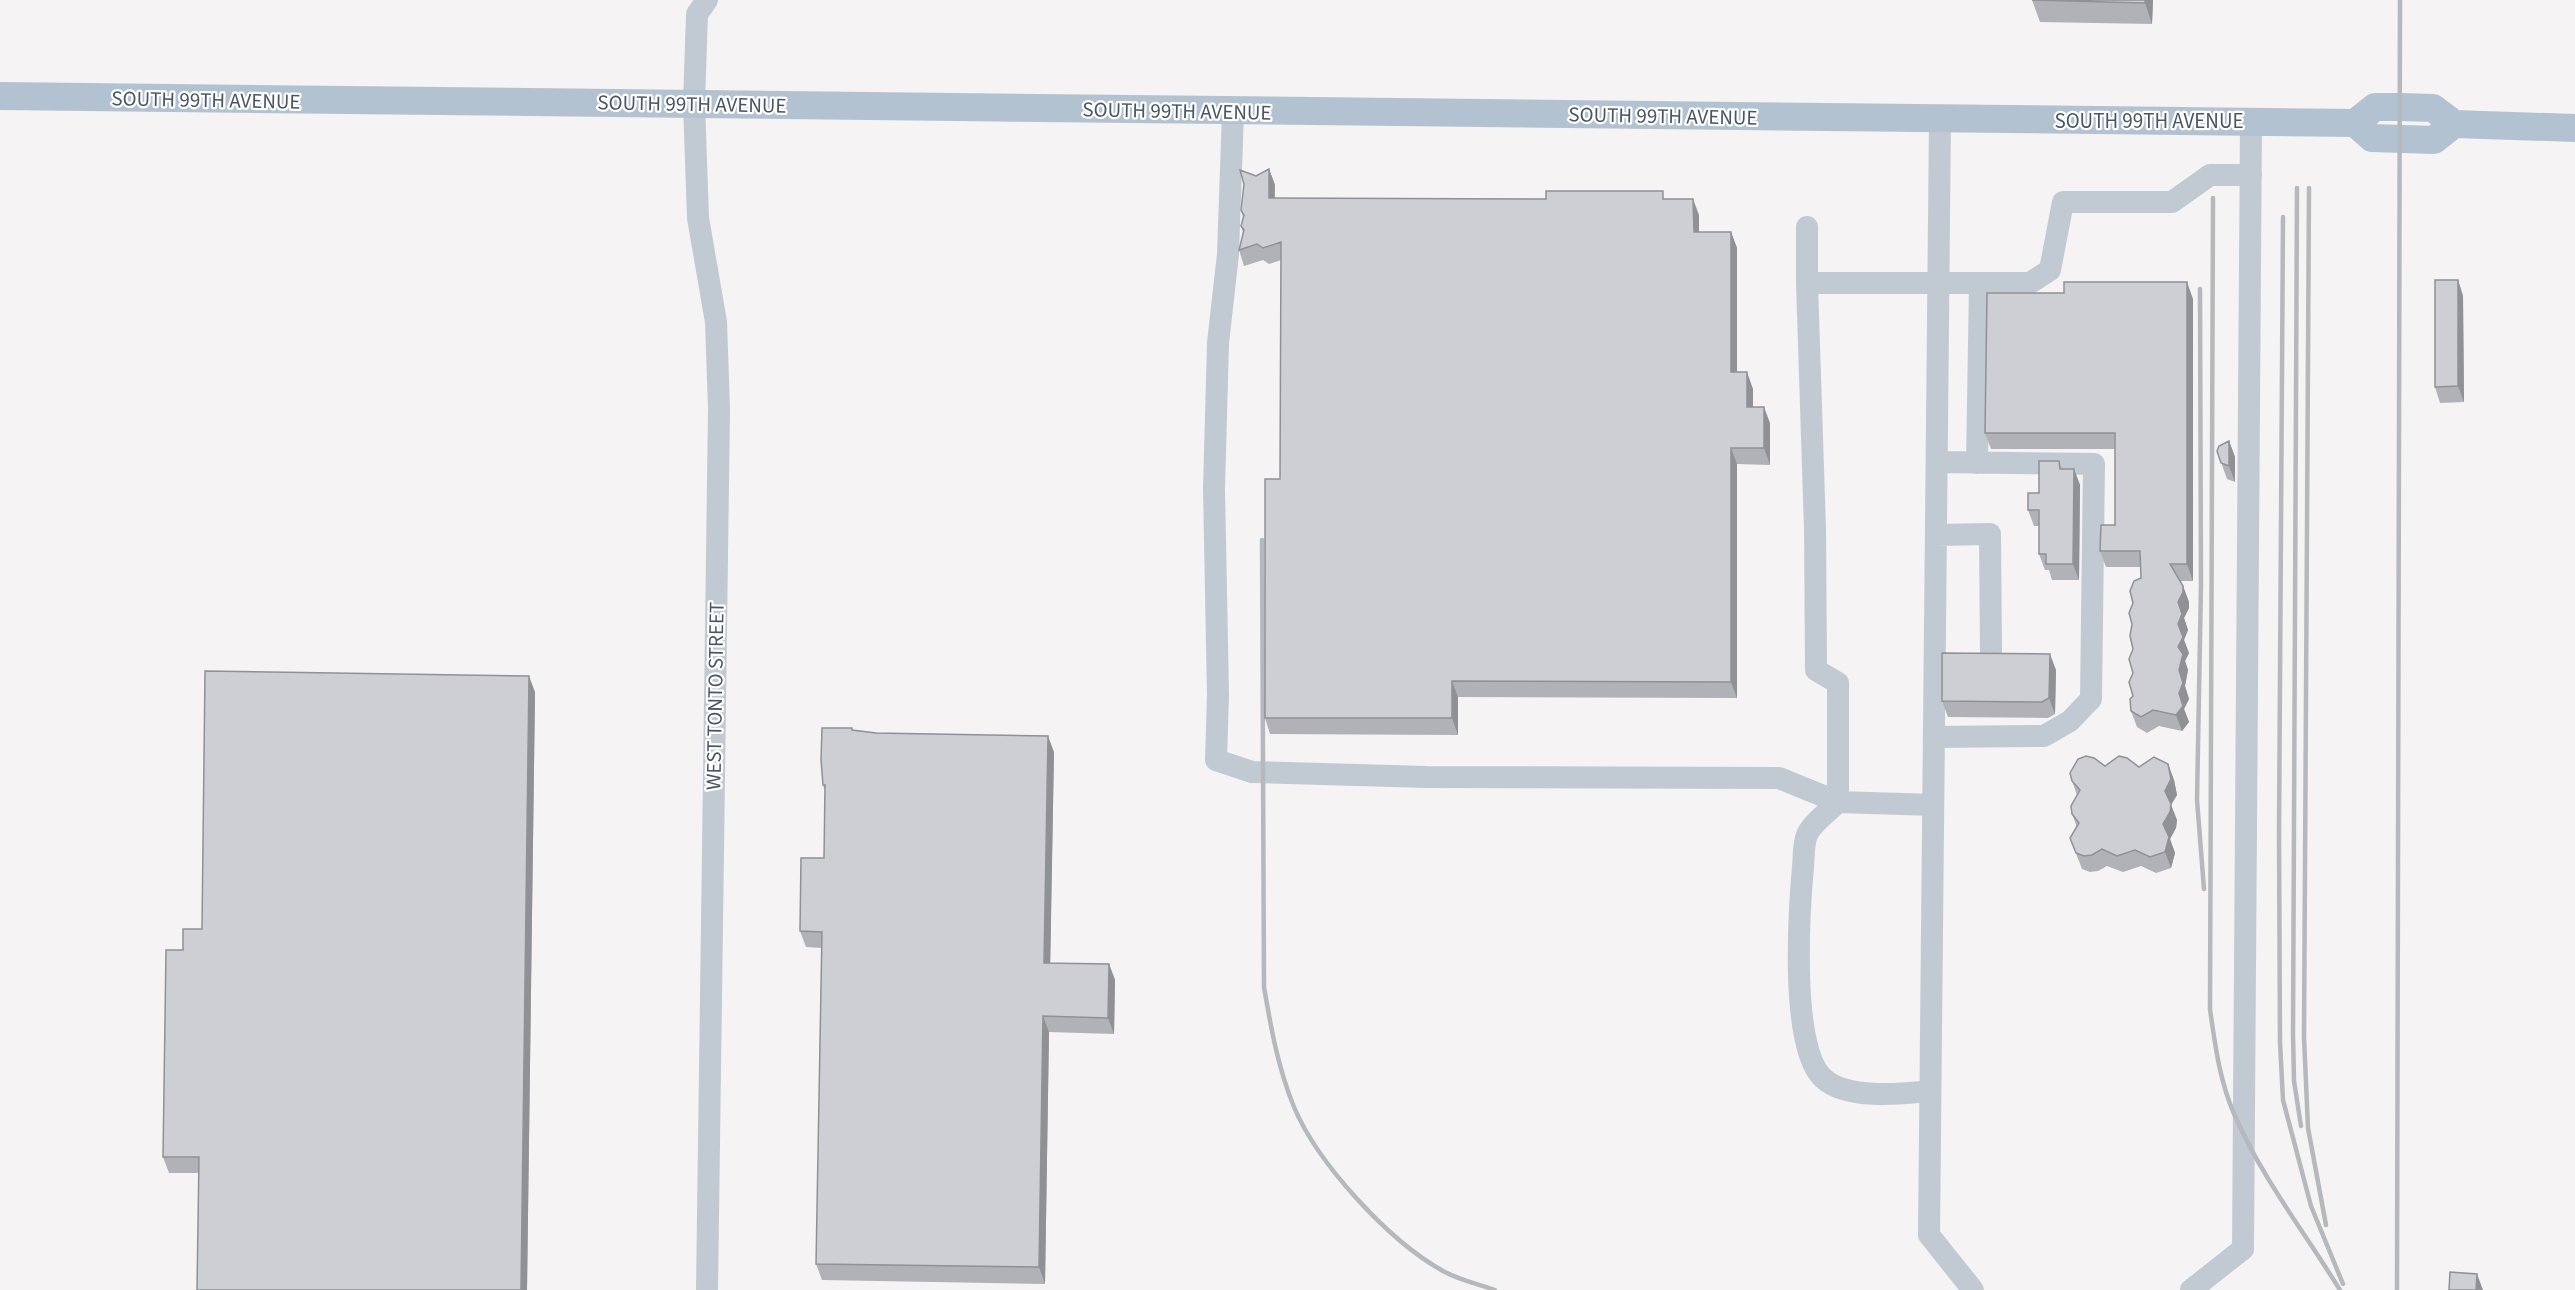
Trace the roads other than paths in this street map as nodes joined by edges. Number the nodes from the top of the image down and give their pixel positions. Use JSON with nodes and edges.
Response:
{"nodes":[{"id":1,"x":697,"y":5,"type":"edge"},
{"id":2,"x":0,"y":96,"type":"edge"},
{"id":3,"x":694,"y":103,"type":"junction"},
{"id":4,"x":1233,"y":112,"type":"junction"},
{"id":5,"x":1940,"y":119,"type":"junction"},
{"id":6,"x":2251,"y":122,"type":"junction"},
{"id":7,"x":2575,"y":128,"type":"edge"},
{"id":8,"x":2251,"y":175,"type":"junction"},
{"id":9,"x":1807,"y":227,"type":"dead end"},
{"id":10,"x":1807,"y":283,"type":"junction"},
{"id":11,"x":1980,"y":283,"type":"junction"},
{"id":12,"x":1938,"y":284,"type":"junction"},
{"id":13,"x":1937,"y":462,"type":"junction"},
{"id":14,"x":1977,"y":463,"type":"junction"},
{"id":15,"x":1936,"y":535,"type":"junction"},
{"id":16,"x":1991,"y":653,"type":"edge"},
{"id":17,"x":1934,"y":737,"type":"junction"},
{"id":18,"x":1838,"y":802,"type":"junction"},
{"id":19,"x":1933,"y":805,"type":"junction"},
{"id":20,"x":1930,"y":1091,"type":"junction"},
{"id":21,"x":707,"y":1290,"type":"edge"},
{"id":22,"x":1973,"y":1290,"type":"edge"},
{"id":23,"x":2191,"y":1290,"type":"edge"}],
"edges":[{"from":1,"to":3,"type":"street","name":"WEST TONTO STREET"},
{"from":2,"to":3,"type":"main road","name":"SOUTH 99TH AVENUE"},
{"from":3,"to":4,"type":"main road","name":"SOUTH 99TH AVENUE"},
{"from":3,"to":21,"type":"street","name":"WEST TONTO STREET"},
{"from":4,"to":5,"type":"main road","name":"SOUTH 99TH AVENUE"},
{"from":4,"to":18,"type":"street"},
{"from":5,"to":6,"type":"main road","name":"SOUTH 99TH AVENUE"},
{"from":5,"to":12,"type":"street"},
{"from":6,"to":7,"type":"main road","name":"SOUTH 99TH AVENUE"},
{"from":6,"to":8,"type":"street"},
{"from":8,"to":11,"type":"street"},
{"from":8,"to":23,"type":"street"},
{"from":9,"to":10,"type":"street"},
{"from":10,"to":12,"type":"street"},
{"from":10,"to":18,"type":"street"},
{"from":11,"to":12,"type":"street"},
{"from":11,"to":14,"type":"street"},
{"from":12,"to":13,"type":"street"},
{"from":13,"to":14,"type":"street"},
{"from":13,"to":15,"type":"street"},
{"from":14,"to":17,"type":"street"},
{"from":15,"to":16,"type":"street"},
{"from":15,"to":17,"type":"street"},
{"from":17,"to":19,"type":"street"},
{"from":18,"to":19,"type":"street"},
{"from":18,"to":20,"type":"street"},
{"from":19,"to":20,"type":"street"},
{"from":20,"to":22,"type":"street"}]}
